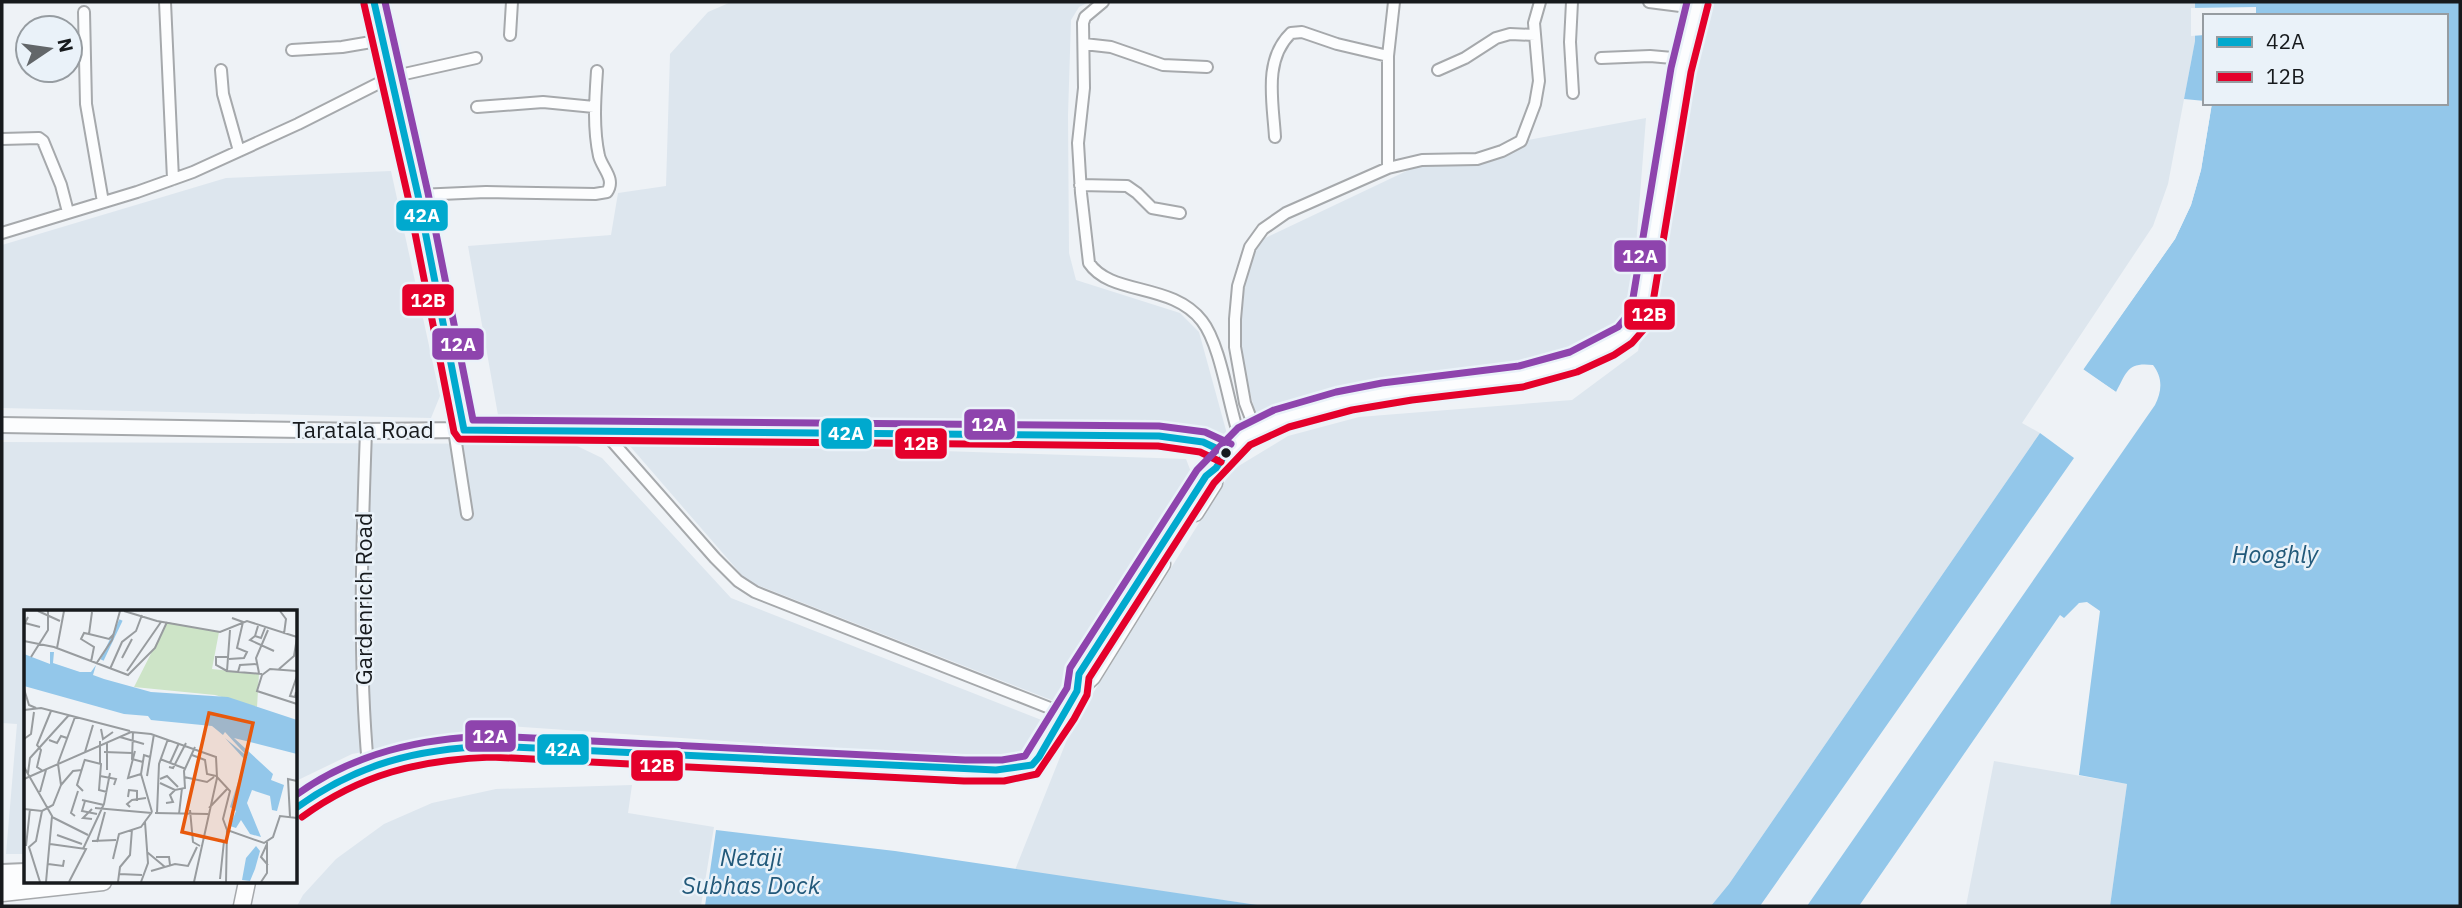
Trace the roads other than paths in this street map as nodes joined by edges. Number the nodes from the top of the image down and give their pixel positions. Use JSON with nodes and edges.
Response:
{"nodes":[{"id":1,"x":165,"y":2,"type":"edge"},
{"id":2,"x":374,"y":2,"type":"edge"},
{"id":3,"x":512,"y":2,"type":"edge"},
{"id":4,"x":1103,"y":2,"type":"edge"},
{"id":5,"x":1394,"y":2,"type":"edge"},
{"id":6,"x":1540,"y":2,"type":"edge"},
{"id":7,"x":1573,"y":2,"type":"edge"},
{"id":8,"x":1649,"y":2,"type":"edge"},
{"id":9,"x":1697,"y":5,"type":"edge"},
{"id":10,"x":84,"y":12,"type":"dead end"},
{"id":11,"x":510,"y":35,"type":"dead end"},
{"id":12,"x":1535,"y":35,"type":"junction"},
{"id":13,"x":383,"y":40,"type":"junction"},
{"id":14,"x":1084,"y":44,"type":"junction"},
{"id":15,"x":292,"y":50,"type":"dead end"},
{"id":16,"x":1388,"y":56,"type":"junction"},
{"id":17,"x":476,"y":58,"type":"dead end"},
{"id":18,"x":1601,"y":58,"type":"dead end"},
{"id":19,"x":1684,"y":59,"type":"junction"},
{"id":20,"x":1207,"y":67,"type":"dead end"},
{"id":21,"x":221,"y":70,"type":"dead end"},
{"id":22,"x":1438,"y":70,"type":"dead end"},
{"id":23,"x":597,"y":71,"type":"dead end"},
{"id":24,"x":391,"y":77,"type":"junction"},
{"id":25,"x":1573,"y":93,"type":"dead end"},
{"id":26,"x":477,"y":107,"type":"dead end"},
{"id":27,"x":594,"y":107,"type":"junction"},
{"id":28,"x":1275,"y":137,"type":"dead end"},
{"id":29,"x":2,"y":139,"type":"edge"},
{"id":30,"x":239,"y":151,"type":"junction"},
{"id":31,"x":1388,"y":168,"type":"junction"},
{"id":32,"x":173,"y":179,"type":"junction"},
{"id":33,"x":1080,"y":185,"type":"junction"},
{"id":34,"x":418,"y":195,"type":"junction"},
{"id":35,"x":103,"y":202,"type":"junction"},
{"id":36,"x":68,"y":212,"type":"junction"},
{"id":37,"x":1180,"y":213,"type":"dead end"},
{"id":38,"x":2,"y":233,"type":"edge"},
{"id":39,"x":2,"y":425,"type":"edge"},
{"id":40,"x":1255,"y":429,"type":"junction"},
{"id":41,"x":459,"y":430,"type":"junction"},
{"id":42,"x":366,"y":431,"type":"junction"},
{"id":43,"x":603,"y":431,"type":"junction"},
{"id":44,"x":1240,"y":439,"type":"junction"},
{"id":45,"x":1226,"y":453,"type":"junction"},
{"id":46,"x":467,"y":514,"type":"dead end"},
{"id":47,"x":1065,"y":714,"type":"junction"},
{"id":48,"x":368,"y":766,"type":"junction"},
{"id":49,"x":298,"y":807,"type":"edge"},
{"id":50,"x":24,"y":869,"type":"edge"},
{"id":51,"x":2,"y":870,"type":"edge"},
{"id":52,"x":24,"y":879,"type":"edge"},
{"id":53,"x":2,"y":880,"type":"edge"},
{"id":54,"x":86,"y":884,"type":"edge"},
{"id":55,"x":247,"y":884,"type":"edge"},
{"id":56,"x":2,"y":893,"type":"edge"},
{"id":57,"x":242,"y":906,"type":"edge"}],
"edges":[{"from":1,"to":32,"type":"street"},
{"from":2,"to":13,"type":"street"},
{"from":3,"to":11,"type":"street"},
{"from":4,"to":14,"type":"street"},
{"from":5,"to":16,"type":"street"},
{"from":6,"to":12,"type":"street"},
{"from":7,"to":25,"type":"street"},
{"from":8,"to":9,"type":"street"},
{"from":9,"to":19,"type":"main road"},
{"from":10,"to":35,"type":"street"},
{"from":12,"to":22,"type":"street"},
{"from":12,"to":31,"type":"street"},
{"from":13,"to":15,"type":"street"},
{"from":13,"to":24,"type":"street"},
{"from":14,"to":20,"type":"street"},
{"from":14,"to":33,"type":"street"},
{"from":16,"to":28,"type":"street"},
{"from":16,"to":31,"type":"street"},
{"from":17,"to":24,"type":"street"},
{"from":18,"to":19,"type":"street"},
{"from":19,"to":40,"type":"main road"},
{"from":21,"to":30,"type":"street"},
{"from":23,"to":27,"type":"street"},
{"from":24,"to":30,"type":"street"},
{"from":24,"to":34,"type":"street"},
{"from":26,"to":27,"type":"street"},
{"from":27,"to":34,"type":"street"},
{"from":29,"to":36,"type":"street"},
{"from":30,"to":32,"type":"street"},
{"from":31,"to":40,"type":"street"},
{"from":32,"to":35,"type":"street"},
{"from":33,"to":37,"type":"street"},
{"from":33,"to":44,"type":"street"},
{"from":34,"to":41,"type":"street"},
{"from":35,"to":36,"type":"street"},
{"from":36,"to":38,"type":"street"},
{"from":39,"to":42,"type":"street","name":"Taratala Road"},
{"from":40,"to":44,"type":"main road"},
{"from":41,"to":42,"type":"street","name":"Taratala Road"},
{"from":41,"to":43,"type":"street","name":"Taratala Road"},
{"from":41,"to":46,"type":"street"},
{"from":42,"to":48,"type":"street","name":"Gardenrich Road"},
{"from":43,"to":45,"type":"street","name":"Taratala Road"},
{"from":43,"to":47,"type":"street"},
{"from":44,"to":45,"type":"main road"},
{"from":45,"to":47,"type":"main road"},
{"from":47,"to":48,"type":"main road"},
{"from":48,"to":49,"type":"main road"},
{"from":50,"to":51,"type":"street"},
{"from":52,"to":53,"type":"main road"},
{"from":54,"to":56,"type":"main road"},
{"from":55,"to":57,"type":"main road"}]}
